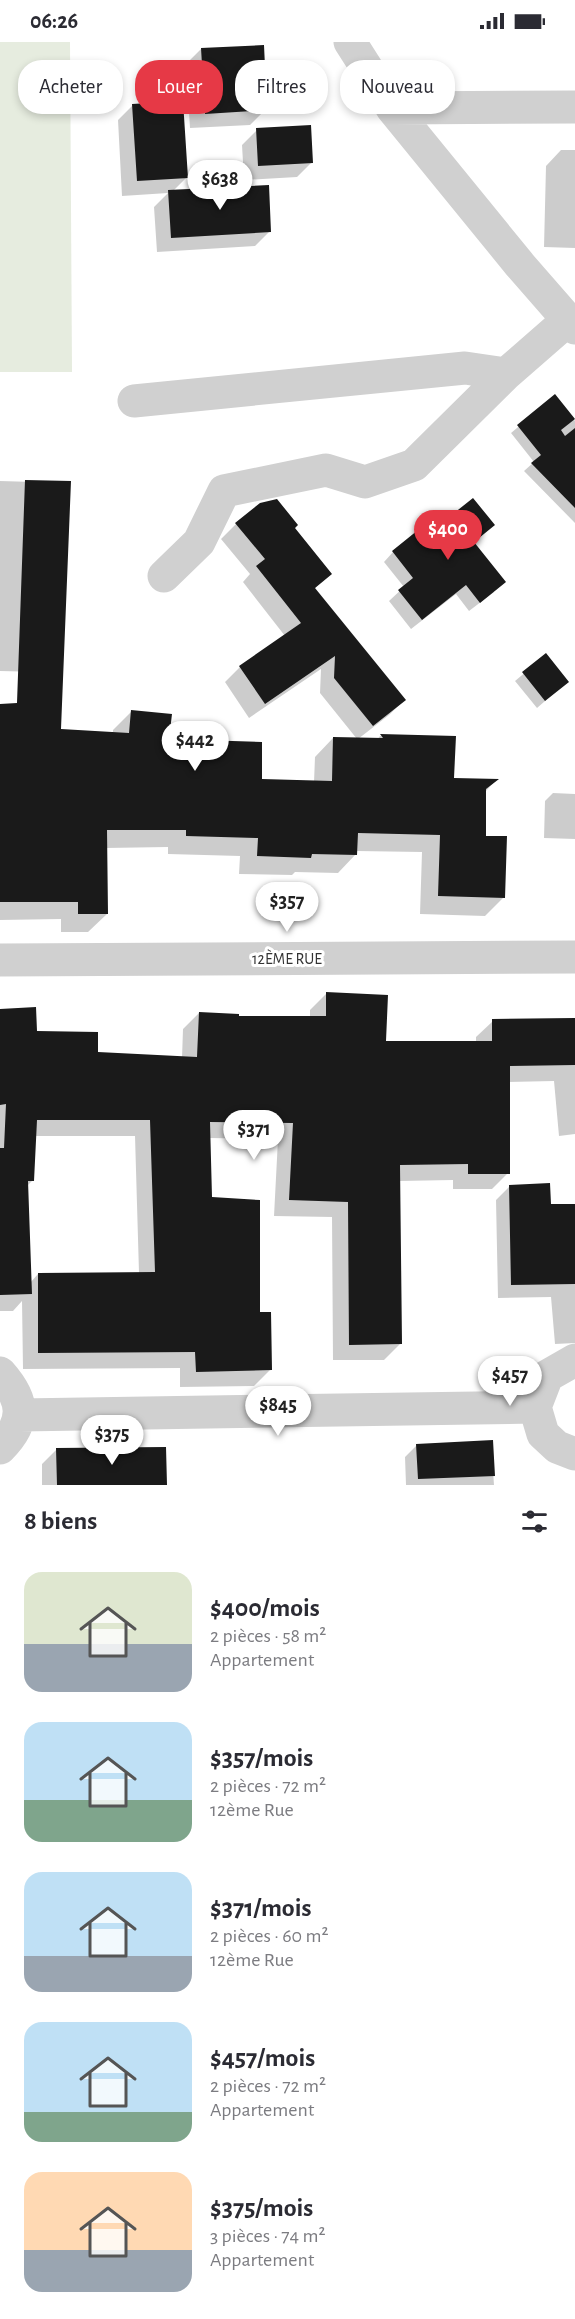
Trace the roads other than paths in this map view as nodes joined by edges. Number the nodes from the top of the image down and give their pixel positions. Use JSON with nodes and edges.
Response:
{"nodes":[{"id":1,"x":350,"y":42,"type":"edge"},
{"id":2,"x":361,"y":60,"type":"edge"},
{"id":3,"x":575,"y":107,"type":"edge"},
{"id":4,"x":455,"y":108,"type":"edge"},
{"id":5,"x":397,"y":114,"type":"edge"},
{"id":6,"x":572,"y":324,"type":"edge"},
{"id":7,"x":506,"y":374,"type":"junction"},
{"id":8,"x":134,"y":401,"type":"dead end"},
{"id":9,"x":164,"y":576,"type":"dead end"},
{"id":10,"x":575,"y":957,"type":"edge"},
{"id":11,"x":0,"y":960,"type":"edge"},
{"id":12,"x":575,"y":1360,"type":"edge"},
{"id":13,"x":0,"y":1373,"type":"edge"},
{"id":14,"x":536,"y":1407,"type":"junction"},
{"id":15,"x":20,"y":1415,"type":"junction"},
{"id":16,"x":0,"y":1448,"type":"edge"},
{"id":17,"x":575,"y":1454,"type":"edge"}],
"edges":[{"from":1,"to":2,"type":"street"},
{"from":3,"to":4,"type":"street"},
{"from":5,"to":6,"type":"street"},
{"from":6,"to":7,"type":"street"},
{"from":7,"to":8,"type":"street"},
{"from":7,"to":9,"type":"street"},
{"from":10,"to":11,"type":"street","name":"12ÈME RUE"},
{"from":12,"to":14,"type":"street"},
{"from":13,"to":15,"type":"street"},
{"from":14,"to":15,"type":"street"},
{"from":14,"to":17,"type":"street"},
{"from":15,"to":16,"type":"street"}]}
